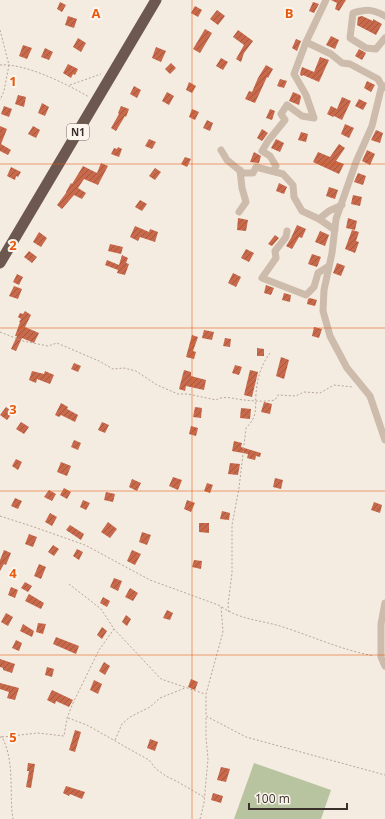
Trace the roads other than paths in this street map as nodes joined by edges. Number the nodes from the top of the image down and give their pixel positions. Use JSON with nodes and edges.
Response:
{"nodes":[{"id":1,"x":156,"y":0,"type":"edge"},
{"id":2,"x":326,"y":0,"type":"edge"},
{"id":3,"x":385,"y":16,"type":"edge"},
{"id":4,"x":385,"y":38,"type":"edge"},
{"id":5,"x":306,"y":42,"type":"junction"},
{"id":6,"x":384,"y":87,"type":"edge"},
{"id":7,"x":221,"y":150,"type":"dead end"},
{"id":8,"x":240,"y":170,"type":"junction"},
{"id":9,"x":273,"y":171,"type":"junction"},
{"id":10,"x":342,"y":205,"type":"junction"},
{"id":11,"x":239,"y":212,"type":"dead end"},
{"id":12,"x":318,"y":219,"type":"junction"},
{"id":13,"x":335,"y":230,"type":"junction"},
{"id":14,"x":286,"y":231,"type":"dead end"},
{"id":15,"x":0,"y":263,"type":"edge"},
{"id":16,"x":329,"y":266,"type":"junction"},
{"id":17,"x":385,"y":440,"type":"edge"},
{"id":18,"x":385,"y":603,"type":"edge"},
{"id":19,"x":385,"y":666,"type":"edge"}],
"edges":[{"from":1,"to":15,"type":"highway","number":"N1"},
{"from":2,"to":5,"type":"street"},
{"from":3,"to":4,"type":"street"},
{"from":5,"to":6,"type":"street"},
{"from":5,"to":9,"type":"street"},
{"from":6,"to":10,"type":"street"},
{"from":7,"to":8,"type":"street"},
{"from":8,"to":9,"type":"street"},
{"from":8,"to":11,"type":"street"},
{"from":9,"to":12,"type":"street"},
{"from":10,"to":12,"type":"street"},
{"from":10,"to":13,"type":"street"},
{"from":12,"to":13,"type":"street"},
{"from":13,"to":16,"type":"street"},
{"from":14,"to":16,"type":"street"},
{"from":16,"to":17,"type":"street"},
{"from":18,"to":19,"type":"street"}]}
